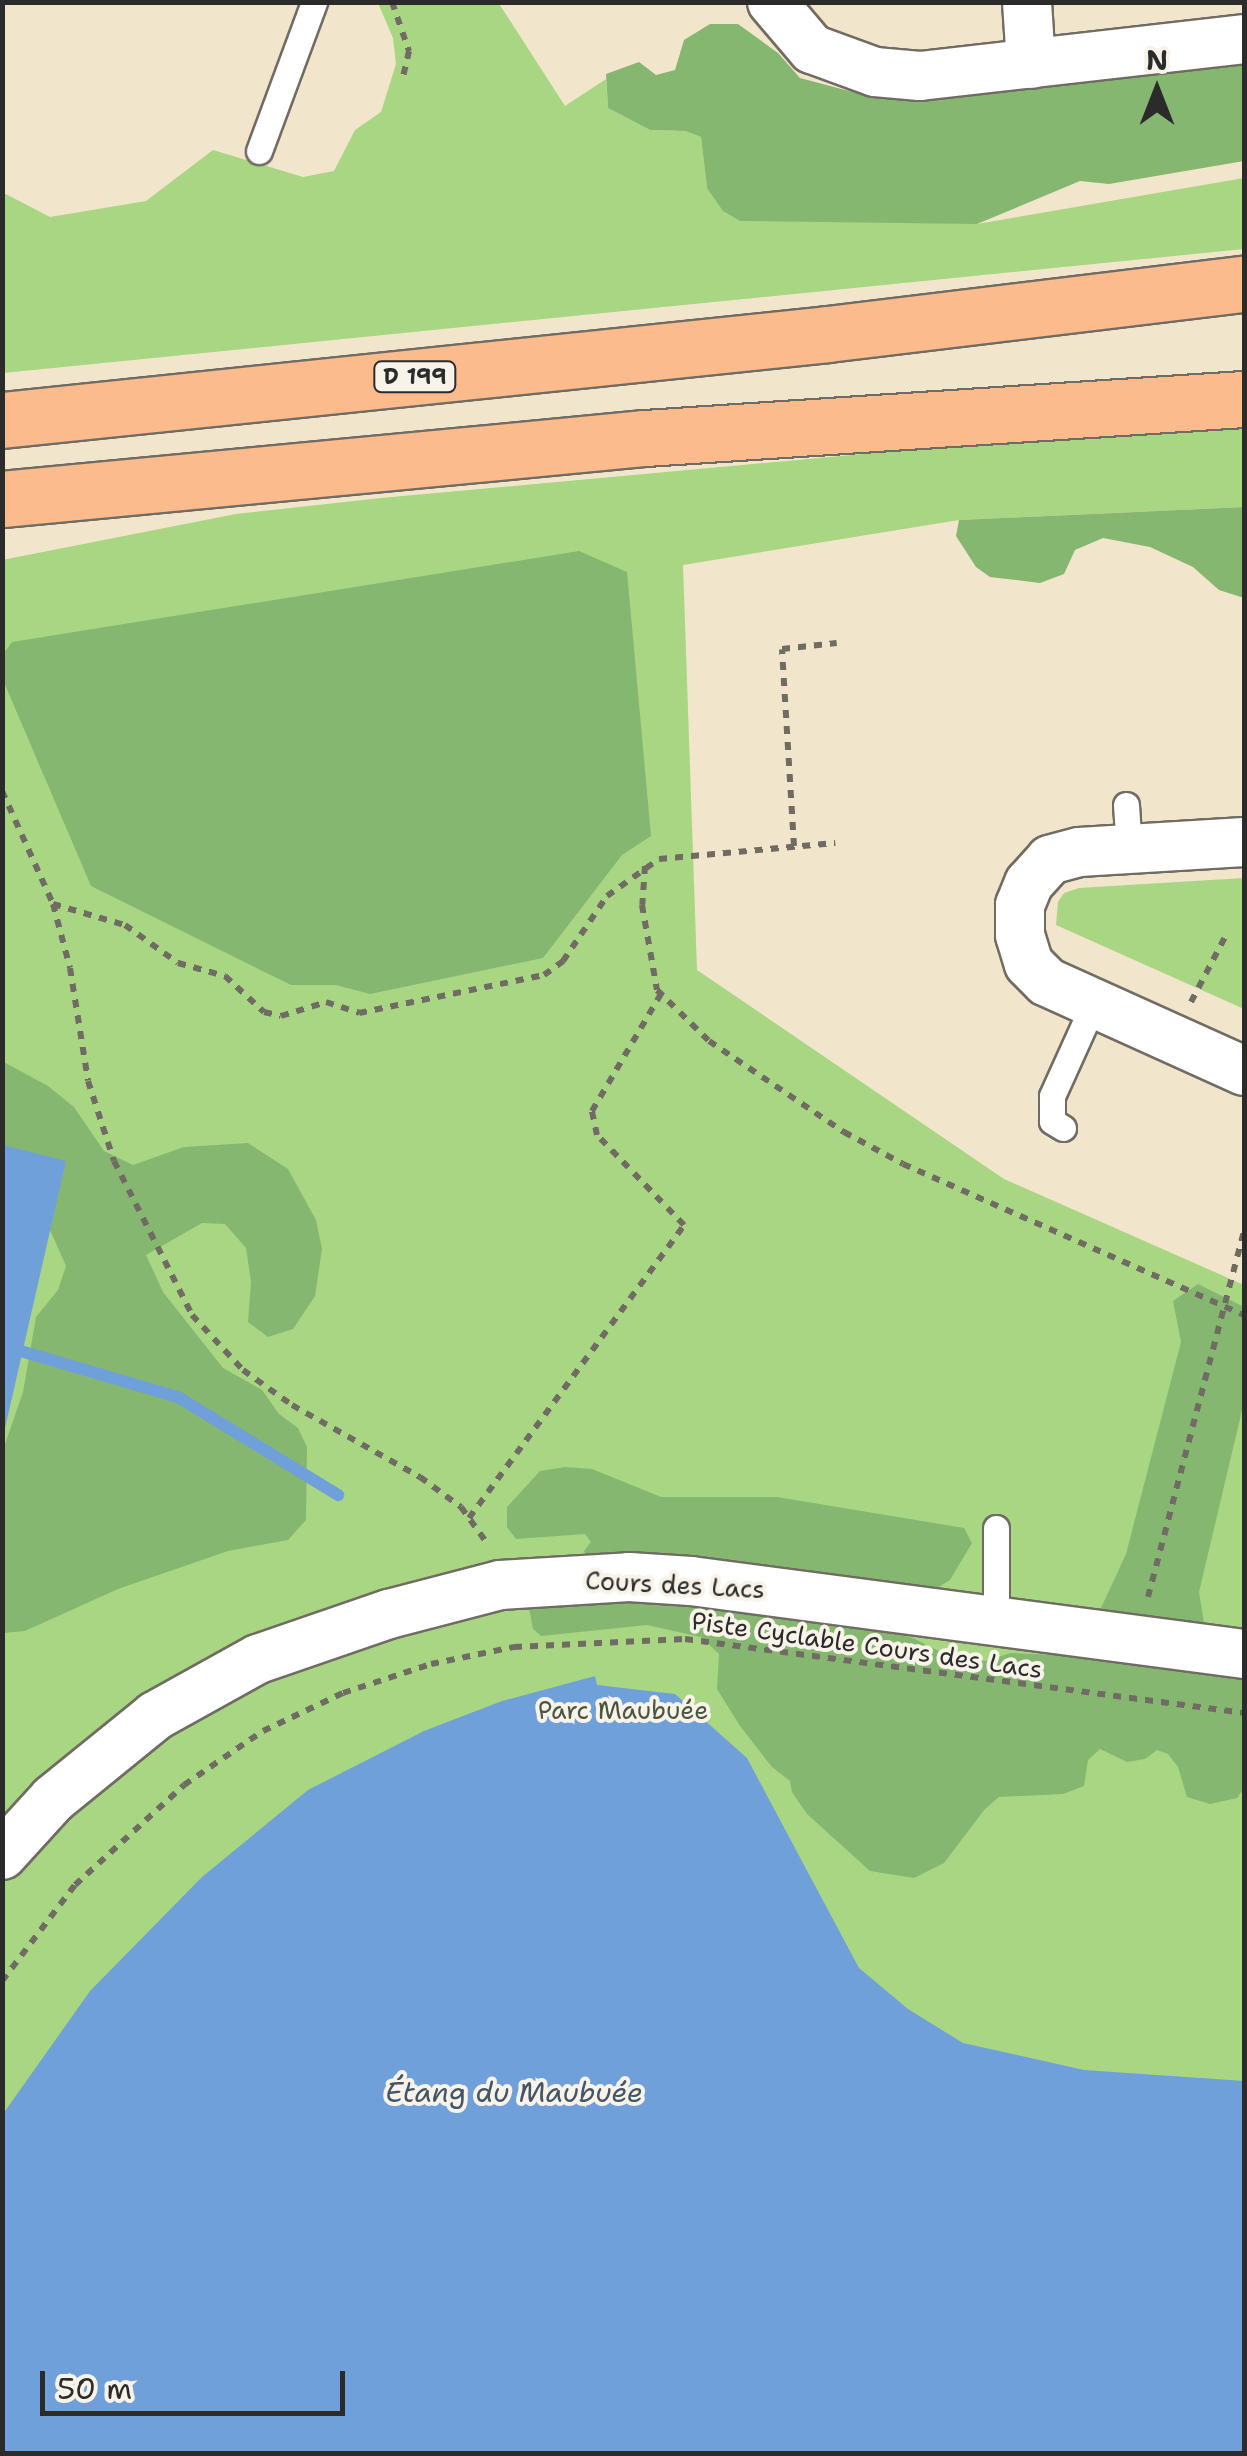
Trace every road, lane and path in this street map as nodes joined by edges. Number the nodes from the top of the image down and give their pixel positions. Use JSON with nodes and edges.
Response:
{"nodes":[{"id":1,"x":314,"y":2,"type":"edge"},
{"id":2,"x":392,"y":2,"type":"edge"},
{"id":3,"x":772,"y":2,"type":"edge"},
{"id":4,"x":1027,"y":2,"type":"edge"},
{"id":5,"x":1233,"y":28,"type":"edge"},
{"id":6,"x":1031,"y":64,"type":"junction"},
{"id":7,"x":403,"y":78,"type":"dead end"},
{"id":8,"x":258,"y":151,"type":"dead end"},
{"id":9,"x":1244,"y":284,"type":"edge"},
{"id":10,"x":1244,"y":400,"type":"edge"},
{"id":11,"x":2,"y":420,"type":"edge"},
{"id":12,"x":2,"y":498,"type":"edge"},
{"id":13,"x":837,"y":643,"type":"dead end"},
{"id":14,"x":2,"y":791,"type":"edge"},
{"id":15,"x":1244,"y":842,"type":"edge"},
{"id":16,"x":835,"y":843,"type":"dead end"},
{"id":17,"x":794,"y":846,"type":"junction"},
{"id":18,"x":645,"y":866,"type":"junction"},
{"id":19,"x":53,"y":904,"type":"junction"},
{"id":20,"x":1224,"y":937,"type":"dead end"},
{"id":21,"x":661,"y":994,"type":"junction"},
{"id":22,"x":1094,"y":1003,"type":"junction"},
{"id":23,"x":1174,"y":1040,"type":"junction"},
{"id":24,"x":1244,"y":1071,"type":"edge"},
{"id":25,"x":1062,"y":1128,"type":"dead end"},
{"id":26,"x":1244,"y":1230,"type":"edge"},
{"id":27,"x":1224,"y":1306,"type":"junction"},
{"id":28,"x":1244,"y":1314,"type":"edge"},
{"id":29,"x":469,"y":1518,"type":"junction"},
{"id":30,"x":996,"y":1528,"type":"dead end"},
{"id":31,"x":500,"y":1586,"type":"junction"},
{"id":32,"x":996,"y":1621,"type":"junction"},
{"id":33,"x":1137,"y":1640,"type":"junction"},
{"id":34,"x":514,"y":1647,"type":"junction"},
{"id":35,"x":1244,"y":1654,"type":"edge"},
{"id":36,"x":1244,"y":1713,"type":"edge"},
{"id":37,"x":2,"y":1855,"type":"edge"},
{"id":38,"x":2,"y":1981,"type":"edge"}],
"edges":[{"from":1,"to":8,"type":"lane"},
{"from":2,"to":7,"type":"path"},
{"from":3,"to":6,"type":"street"},
{"from":4,"to":6,"type":"street"},
{"from":5,"to":6,"type":"street"},
{"from":9,"to":11,"type":"highway","number":"D 199"},
{"from":10,"to":12,"type":"highway"},
{"from":13,"to":17,"type":"path"},
{"from":14,"to":19,"type":"path"},
{"from":15,"to":22,"type":"street"},
{"from":16,"to":17,"type":"path"},
{"from":17,"to":18,"type":"path"},
{"from":18,"to":19,"type":"path"},
{"from":18,"to":21,"type":"path"},
{"from":19,"to":29,"type":"path"},
{"from":20,"to":23,"type":"path"},
{"from":21,"to":27,"type":"path"},
{"from":21,"to":29,"type":"path"},
{"from":22,"to":23,"type":"street"},
{"from":22,"to":25,"type":"lane"},
{"from":23,"to":24,"type":"street"},
{"from":26,"to":27,"type":"path"},
{"from":27,"to":28,"type":"path"},
{"from":27,"to":33,"type":"path"},
{"from":29,"to":31,"type":"path"},
{"from":30,"to":32,"type":"lane"},
{"from":31,"to":32,"type":"street","name":"Cours des Lacs"},
{"from":31,"to":34,"type":"path"},
{"from":31,"to":37,"type":"street","name":"Cours des Lacs"},
{"from":32,"to":33,"type":"street","name":"Cours des Lacs"},
{"from":33,"to":35,"type":"street","name":"Cours des Lacs"},
{"from":34,"to":36,"type":"path","name":"Piste Cyclable Cours des Lacs"},
{"from":34,"to":38,"type":"path","name":"Piste Cyclable Cours des Lacs"}]}
